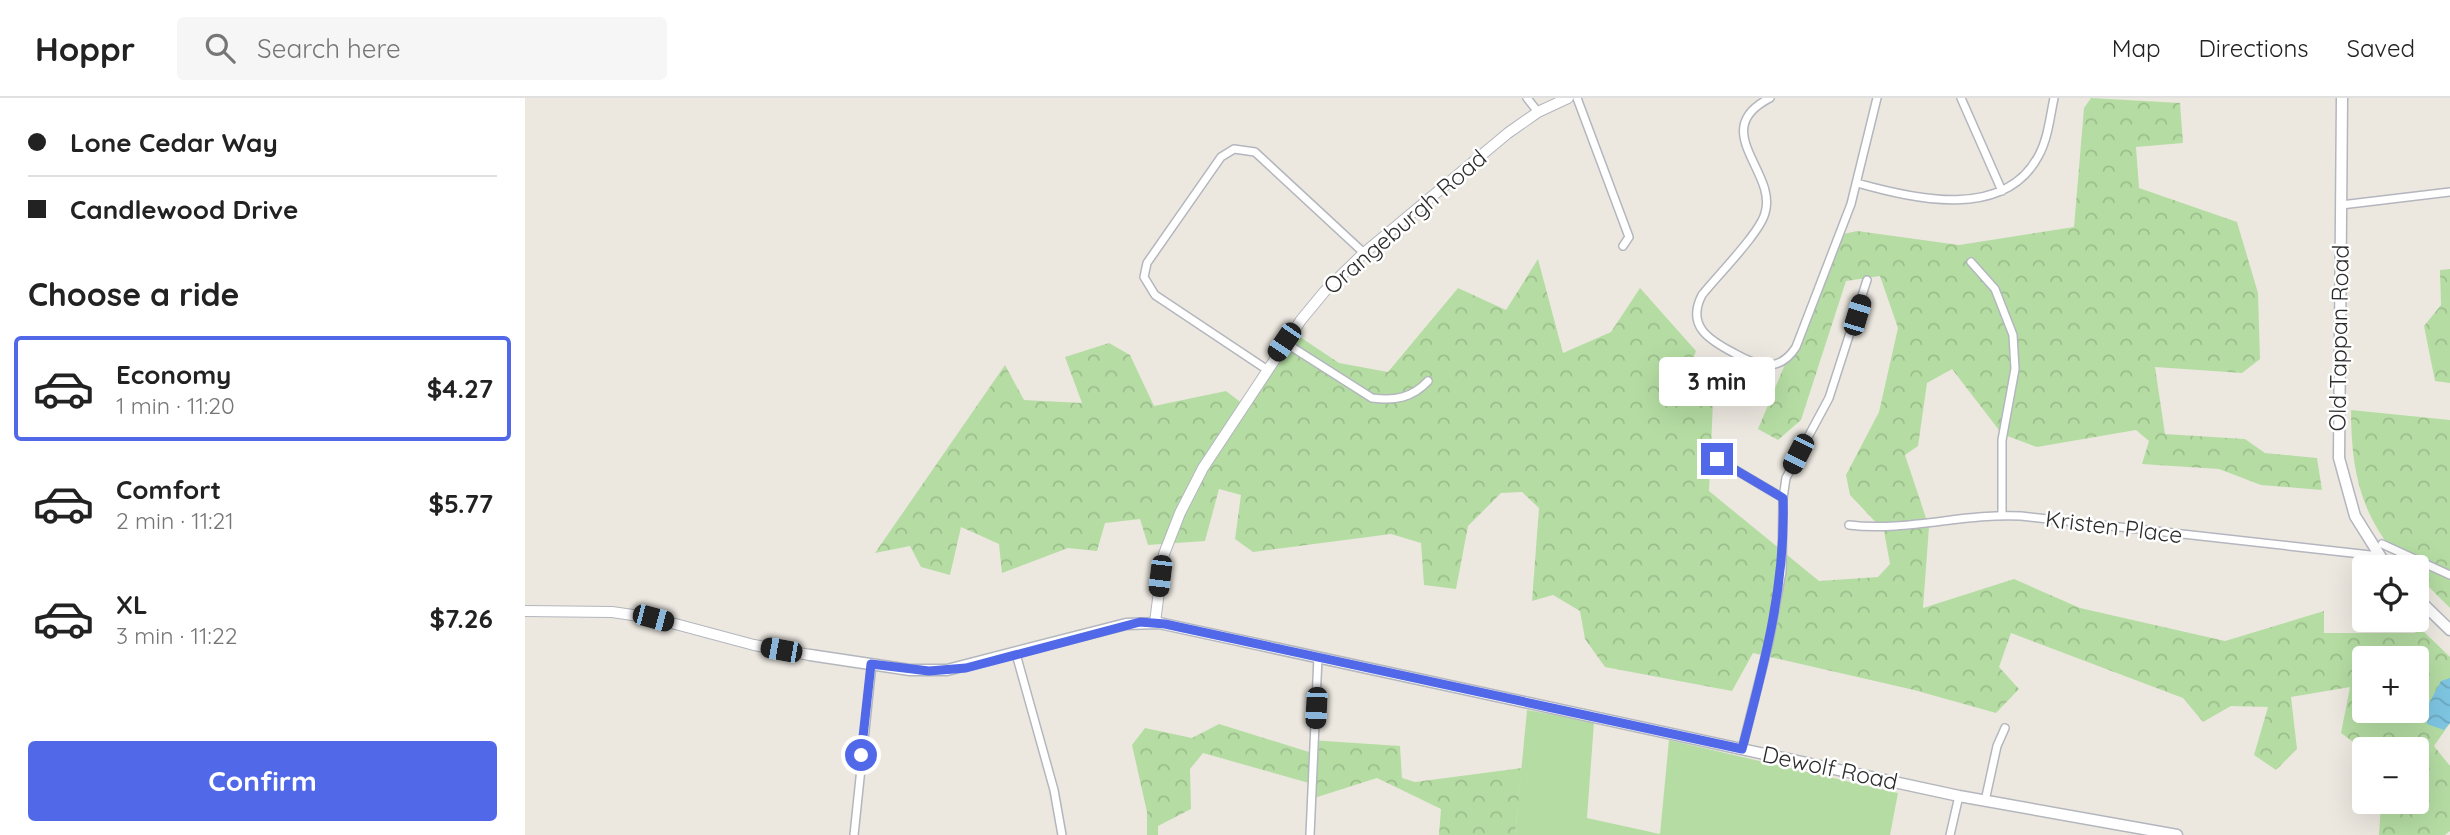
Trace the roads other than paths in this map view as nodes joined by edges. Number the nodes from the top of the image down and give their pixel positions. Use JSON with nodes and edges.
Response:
{"nodes":[{"id":1,"x":1527,"y":98,"type":"edge"},
{"id":2,"x":1568,"y":98,"type":"edge"},
{"id":3,"x":1577,"y":98,"type":"edge"},
{"id":4,"x":1770,"y":98,"type":"edge"},
{"id":5,"x":1877,"y":98,"type":"edge"},
{"id":6,"x":1961,"y":98,"type":"edge"},
{"id":7,"x":2054,"y":98,"type":"edge"},
{"id":8,"x":2342,"y":98,"type":"edge"},
{"id":9,"x":1538,"y":112,"type":"junction"},
{"id":10,"x":1857,"y":183,"type":"junction"},
{"id":11,"x":2002,"y":191,"type":"junction"},
{"id":12,"x":2450,"y":192,"type":"edge"},
{"id":13,"x":2341,"y":205,"type":"junction"},
{"id":14,"x":1623,"y":246,"type":"dead end"},
{"id":15,"x":1364,"y":253,"type":"junction"},
{"id":16,"x":1971,"y":262,"type":"dead end"},
{"id":17,"x":1867,"y":280,"type":"dead end"},
{"id":18,"x":1284,"y":342,"type":"junction"},
{"id":19,"x":1266,"y":369,"type":"junction"},
{"id":20,"x":1428,"y":381,"type":"dead end"},
{"id":21,"x":1717,"y":459,"type":"dead end"},
{"id":22,"x":1783,"y":498,"type":"junction"},
{"id":23,"x":2002,"y":515,"type":"junction"},
{"id":24,"x":1849,"y":525,"type":"dead end"},
{"id":25,"x":2382,"y":544,"type":"dead end"},
{"id":26,"x":2370,"y":555,"type":"edge"},
{"id":27,"x":2378,"y":555,"type":"edge"},
{"id":28,"x":2450,"y":575,"type":"edge"},
{"id":29,"x":2429,"y":610,"type":"edge"},
{"id":30,"x":525,"y":611,"type":"edge"},
{"id":31,"x":1155,"y":622,"type":"junction"},
{"id":32,"x":2450,"y":630,"type":"edge"},
{"id":33,"x":1016,"y":654,"type":"junction"},
{"id":34,"x":810,"y":655,"type":"joint"},
{"id":35,"x":1318,"y":657,"type":"junction"},
{"id":36,"x":871,"y":664,"type":"junction"},
{"id":37,"x":2005,"y":729,"type":"dead end"},
{"id":38,"x":1742,"y":749,"type":"junction"},
{"id":39,"x":1959,"y":796,"type":"junction"},
{"id":40,"x":1985,"y":801,"type":"junction"},
{"id":41,"x":853,"y":835,"type":"edge"},
{"id":42,"x":1062,"y":835,"type":"edge"},
{"id":43,"x":1310,"y":835,"type":"edge"},
{"id":44,"x":1950,"y":835,"type":"edge"},
{"id":45,"x":2177,"y":835,"type":"edge"}],
"edges":[{"from":1,"to":9,"type":"street"},
{"from":2,"to":9,"type":"street","name":"Orangeburgh Road"},
{"from":3,"to":14,"type":"street"},
{"from":4,"to":10,"type":"street"},
{"from":5,"to":10,"type":"street"},
{"from":6,"to":11,"type":"street"},
{"from":7,"to":11,"type":"street"},
{"from":8,"to":13,"type":"main road","name":"Old Tappan Road"},
{"from":9,"to":15,"type":"street","name":"Orangeburgh Road"},
{"from":10,"to":11,"type":"street"},
{"from":12,"to":13,"type":"street"},
{"from":13,"to":27,"type":"main road","name":"Old Tappan Road"},
{"from":15,"to":18,"type":"street","name":"Orangeburgh Road"},
{"from":15,"to":19,"type":"street"},
{"from":16,"to":23,"type":"street"},
{"from":17,"to":22,"type":"street"},
{"from":18,"to":19,"type":"street","name":"Orangeburgh Road"},
{"from":18,"to":20,"type":"street"},
{"from":19,"to":31,"type":"street","name":"Orangeburgh Road"},
{"from":21,"to":22,"type":"street"},
{"from":22,"to":38,"type":"street"},
{"from":23,"to":24,"type":"street","name":"Kristen Place"},
{"from":23,"to":26,"type":"street","name":"Kristen Place"},
{"from":25,"to":28,"type":"street"},
{"from":29,"to":32,"type":"main road"},
{"from":30,"to":34,"type":"street"},
{"from":31,"to":33,"type":"main road"},
{"from":31,"to":35,"type":"main road","name":"Dewolf Road"},
{"from":33,"to":36,"type":"main road"},
{"from":33,"to":42,"type":"street"},
{"from":34,"to":36,"type":"main road"},
{"from":35,"to":38,"type":"main road","name":"Dewolf Road"},
{"from":35,"to":43,"type":"street"},
{"from":36,"to":41,"type":"street"},
{"from":37,"to":40,"type":"street"},
{"from":38,"to":39,"type":"main road","name":"Dewolf Road"},
{"from":39,"to":40,"type":"main road","name":"Dewolf Road"},
{"from":39,"to":44,"type":"street"},
{"from":40,"to":45,"type":"main road","name":"Dewolf Road"}]}
